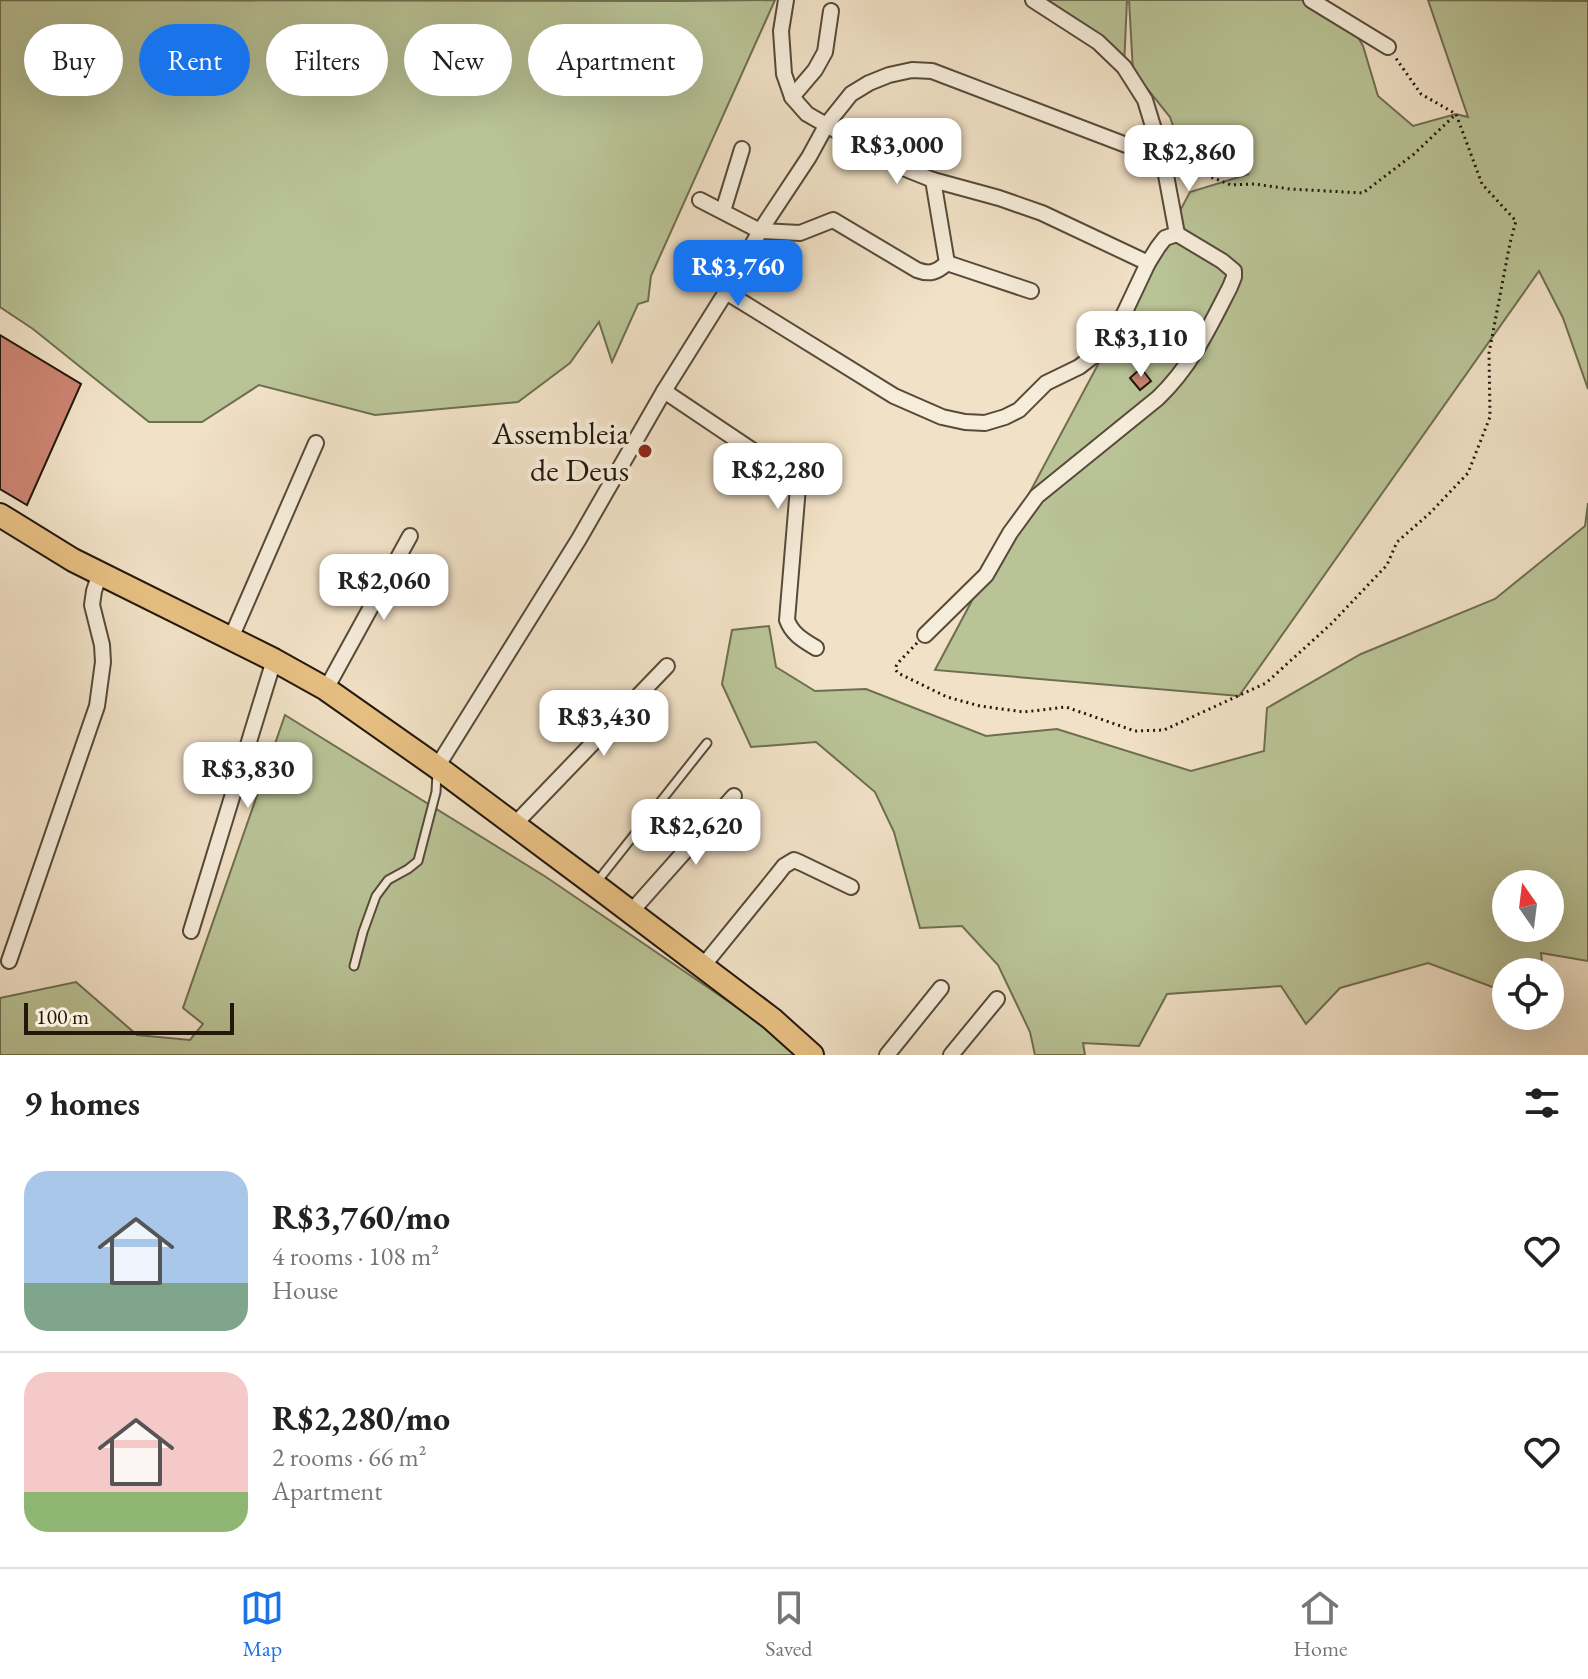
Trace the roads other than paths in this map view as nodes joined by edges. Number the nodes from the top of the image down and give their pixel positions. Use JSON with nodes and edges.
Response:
{"nodes":[{"id":1,"x":786,"y":0,"type":"edge"},
{"id":2,"x":1033,"y":0,"type":"edge"},
{"id":3,"x":1311,"y":0,"type":"edge"},
{"id":4,"x":831,"y":11,"type":"dead end"},
{"id":5,"x":1388,"y":47,"type":"road end"},
{"id":6,"x":792,"y":97,"type":"junction"},
{"id":7,"x":827,"y":124,"type":"junction"},
{"id":8,"x":742,"y":149,"type":"dead end"},
{"id":9,"x":1163,"y":159,"type":"junction"},
{"id":10,"x":933,"y":180,"type":"junction"},
{"id":11,"x":700,"y":200,"type":"dead end"},
{"id":12,"x":723,"y":211,"type":"junction"},
{"id":13,"x":760,"y":231,"type":"junction"},
{"id":14,"x":1177,"y":234,"type":"junction"},
{"id":15,"x":947,"y":263,"type":"junction"},
{"id":16,"x":1148,"y":263,"type":"junction"},
{"id":17,"x":1031,"y":291,"type":"dead end"},
{"id":18,"x":726,"y":292,"type":"junction"},
{"id":19,"x":664,"y":391,"type":"junction"},
{"id":20,"x":316,"y":443,"type":"dead end"},
{"id":21,"x":0,"y":515,"type":"edge"},
{"id":22,"x":410,"y":536,"type":"dead end"},
{"id":23,"x":100,"y":573,"type":"junction"},
{"id":24,"x":925,"y":635,"type":"road end"},
{"id":25,"x":231,"y":638,"type":"junction"},
{"id":26,"x":816,"y":648,"type":"dead end"},
{"id":27,"x":274,"y":660,"type":"junction"},
{"id":28,"x":667,"y":666,"type":"dead end"},
{"id":29,"x":326,"y":689,"type":"junction"},
{"id":30,"x":707,"y":743,"type":"dead end"},
{"id":31,"x":437,"y":767,"type":"junction"},
{"id":32,"x":734,"y":796,"type":"dead end"},
{"id":33,"x":514,"y":825,"type":"junction"},
{"id":34,"x":595,"y":885,"type":"junction"},
{"id":35,"x":851,"y":887,"type":"dead end"},
{"id":36,"x":630,"y":913,"type":"junction"},
{"id":37,"x":191,"y":931,"type":"dead end"},
{"id":38,"x":9,"y":961,"type":"dead end"},
{"id":39,"x":354,"y":966,"type":"dead end"},
{"id":40,"x":703,"y":966,"type":"junction"},
{"id":41,"x":941,"y":988,"type":"dead end"},
{"id":42,"x":997,"y":999,"type":"dead end"},
{"id":43,"x":812,"y":1055,"type":"edge"},
{"id":44,"x":887,"y":1055,"type":"edge"},
{"id":45,"x":951,"y":1055,"type":"edge"}],
"edges":[{"from":1,"to":6,"type":"street"},
{"from":2,"to":9,"type":"street"},
{"from":3,"to":5,"type":"street"},
{"from":4,"to":6,"type":"street"},
{"from":6,"to":7,"type":"street"},
{"from":7,"to":9,"type":"street"},
{"from":7,"to":10,"type":"street"},
{"from":7,"to":13,"type":"street"},
{"from":8,"to":12,"type":"street"},
{"from":9,"to":14,"type":"street"},
{"from":10,"to":15,"type":"street"},
{"from":10,"to":16,"type":"street"},
{"from":11,"to":12,"type":"street"},
{"from":12,"to":13,"type":"street"},
{"from":13,"to":15,"type":"street"},
{"from":13,"to":18,"type":"street"},
{"from":14,"to":16,"type":"street"},
{"from":14,"to":24,"type":"street"},
{"from":15,"to":17,"type":"street"},
{"from":16,"to":18,"type":"street"},
{"from":18,"to":19,"type":"street"},
{"from":19,"to":26,"type":"street"},
{"from":19,"to":31,"type":"street"},
{"from":20,"to":25,"type":"street"},
{"from":21,"to":23,"type":"main road"},
{"from":22,"to":29,"type":"street"},
{"from":23,"to":25,"type":"main road"},
{"from":23,"to":38,"type":"street"},
{"from":25,"to":27,"type":"main road"},
{"from":27,"to":29,"type":"main road"},
{"from":27,"to":37,"type":"street"},
{"from":28,"to":33,"type":"street"},
{"from":29,"to":31,"type":"main road"},
{"from":30,"to":34,"type":"lane"},
{"from":31,"to":33,"type":"main road"},
{"from":31,"to":39,"type":"lane"},
{"from":32,"to":36,"type":"street"},
{"from":33,"to":34,"type":"main road"},
{"from":34,"to":36,"type":"main road"},
{"from":35,"to":40,"type":"street"},
{"from":36,"to":40,"type":"main road"},
{"from":40,"to":43,"type":"main road"},
{"from":41,"to":44,"type":"street"},
{"from":42,"to":45,"type":"street"}]}
